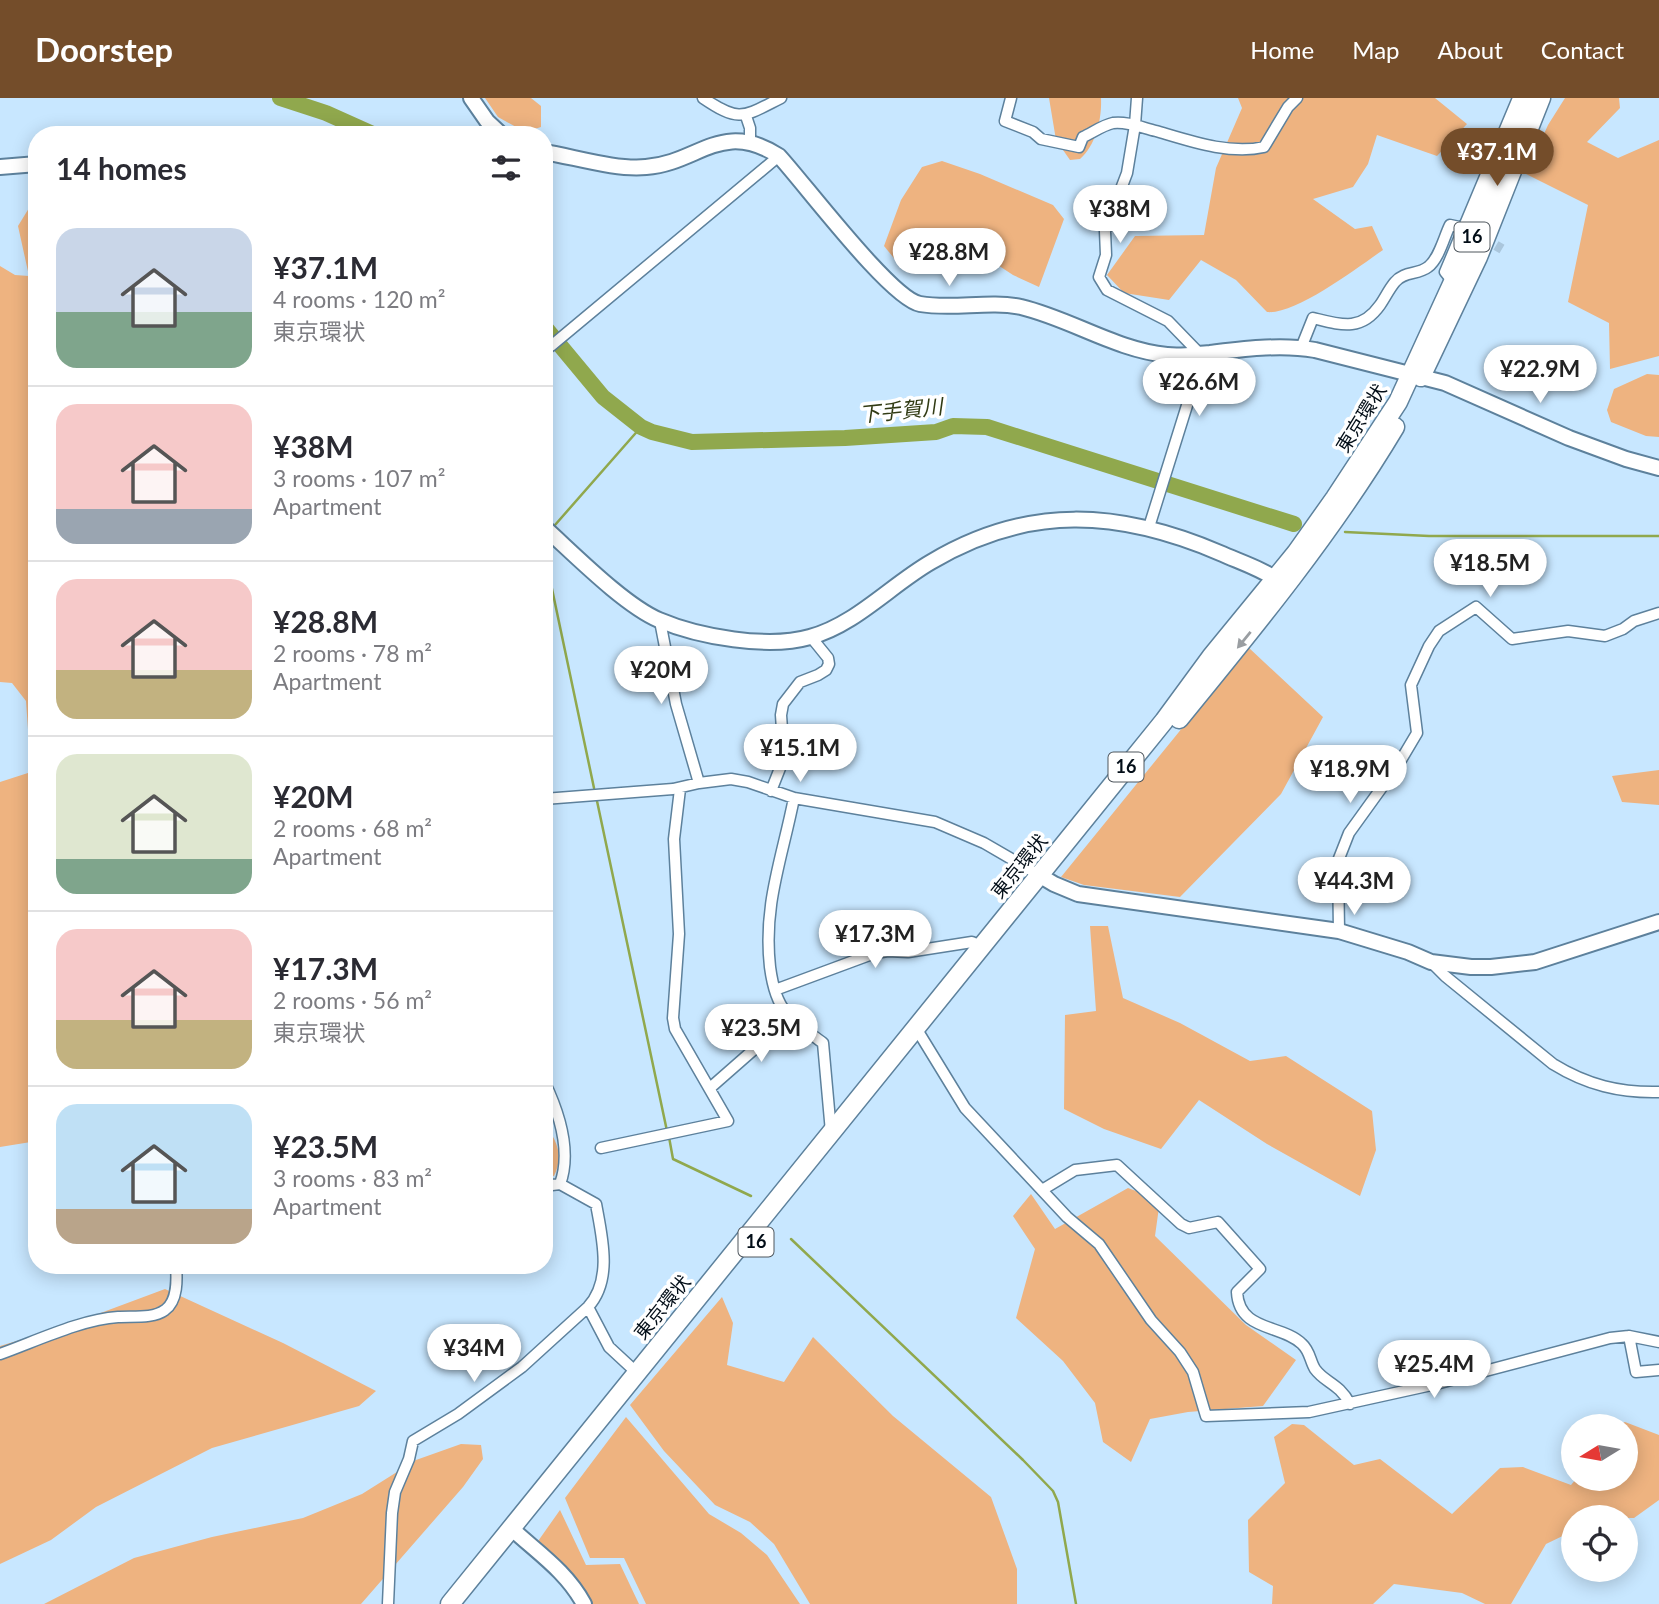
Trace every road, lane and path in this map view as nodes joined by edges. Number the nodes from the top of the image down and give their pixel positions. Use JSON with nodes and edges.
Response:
{"nodes":[{"id":1,"x":471,"y":98,"type":"edge"},
{"id":2,"x":703,"y":98,"type":"edge"},
{"id":3,"x":781,"y":98,"type":"edge"},
{"id":4,"x":1011,"y":98,"type":"edge"},
{"id":5,"x":1137,"y":98,"type":"edge"},
{"id":6,"x":1297,"y":98,"type":"edge"},
{"id":7,"x":1506,"y":98,"type":"edge"},
{"id":8,"x":1529,"y":98,"type":"edge"},
{"id":9,"x":1541,"y":98,"type":"edge"},
{"id":10,"x":1516,"y":103,"type":"edge"},
{"id":11,"x":746,"y":116,"type":"junction"},
{"id":12,"x":1135,"y":125,"type":"junction"},
{"id":13,"x":492,"y":126,"type":"edge"},
{"id":14,"x":750,"y":142,"type":"junction"},
{"id":15,"x":1513,"y":151,"type":"junction"},
{"id":16,"x":553,"y":154,"type":"edge"},
{"id":17,"x":779,"y":156,"type":"junction"},
{"id":18,"x":28,"y":164,"type":"edge"},
{"id":19,"x":0,"y":166,"type":"edge"},
{"id":20,"x":1464,"y":228,"type":"junction"},
{"id":21,"x":1453,"y":282,"type":"junction"},
{"id":22,"x":553,"y":344,"type":"edge"},
{"id":23,"x":1301,"y":348,"type":"junction"},
{"id":24,"x":1200,"y":354,"type":"junction"},
{"id":25,"x":1416,"y":375,"type":"junction"},
{"id":26,"x":1659,"y":468,"type":"edge"},
{"id":27,"x":1149,"y":527,"type":"junction"},
{"id":28,"x":553,"y":535,"type":"edge"},
{"id":29,"x":1281,"y":582,"type":"junction"},
{"id":30,"x":1659,"y":613,"type":"edge"},
{"id":31,"x":660,"y":621,"type":"junction"},
{"id":32,"x":811,"y":637,"type":"junction"},
{"id":33,"x":699,"y":783,"type":"junction"},
{"id":34,"x":680,"y":789,"type":"junction"},
{"id":35,"x":771,"y":791,"type":"junction"},
{"id":36,"x":553,"y":798,"type":"edge"},
{"id":37,"x":794,"y":799,"type":"junction"},
{"id":38,"x":1044,"y":878,"type":"junction"},
{"id":39,"x":1659,"y":922,"type":"edge"},
{"id":40,"x":1339,"y":931,"type":"junction"},
{"id":41,"x":981,"y":946,"type":"junction"},
{"id":42,"x":1431,"y":962,"type":"junction"},
{"id":43,"x":775,"y":990,"type":"junction"},
{"id":44,"x":788,"y":1014,"type":"junction"},
{"id":45,"x":919,"y":1032,"type":"junction"},
{"id":46,"x":710,"y":1088,"type":"junction"},
{"id":47,"x":1659,"y":1091,"type":"edge"},
{"id":48,"x":553,"y":1099,"type":"edge"},
{"id":49,"x":831,"y":1132,"type":"junction"},
{"id":50,"x":601,"y":1147,"type":"dead end"},
{"id":51,"x":560,"y":1184,"type":"junction"},
{"id":52,"x":553,"y":1185,"type":"edge"},
{"id":53,"x":1042,"y":1190,"type":"junction"},
{"id":54,"x":176,"y":1274,"type":"edge"},
{"id":55,"x":588,"y":1307,"type":"junction"},
{"id":56,"x":1629,"y":1336,"type":"junction"},
{"id":57,"x":1659,"y":1342,"type":"edge"},
{"id":58,"x":0,"y":1354,"type":"edge"},
{"id":59,"x":1659,"y":1370,"type":"edge"},
{"id":60,"x":636,"y":1372,"type":"junction"},
{"id":61,"x":1350,"y":1404,"type":"junction"},
{"id":62,"x":515,"y":1532,"type":"junction"},
{"id":63,"x":388,"y":1604,"type":"edge"},
{"id":64,"x":450,"y":1604,"type":"edge"},
{"id":65,"x":465,"y":1604,"type":"edge"},
{"id":66,"x":584,"y":1604,"type":"edge"}],
"edges":[{"from":1,"to":13,"type":"street"},
{"from":2,"to":11,"type":"street"},
{"from":3,"to":11,"type":"street"},
{"from":4,"to":12,"type":"street"},
{"from":5,"to":12,"type":"street"},
{"from":6,"to":12,"type":"street"},
{"from":7,"to":10,"type":"street"},
{"from":8,"to":15,"type":"highway","name":"東京環状","number":"16"},
{"from":9,"to":15,"type":"highway","name":"東京環状","number":"16"},
{"from":10,"to":20,"type":"street"},
{"from":11,"to":14,"type":"street"},
{"from":12,"to":24,"type":"street"},
{"from":14,"to":16,"type":"street"},
{"from":14,"to":17,"type":"street"},
{"from":15,"to":21,"type":"highway","name":"東京環状","number":"16"},
{"from":15,"to":25,"type":"highway","name":"東京環状","number":"16"},
{"from":17,"to":22,"type":"street"},
{"from":17,"to":24,"type":"street"},
{"from":18,"to":19,"type":"street"},
{"from":20,"to":21,"type":"street"},
{"from":20,"to":23,"type":"street"},
{"from":21,"to":25,"type":"highway","name":"東京環状","number":"16"},
{"from":23,"to":24,"type":"street"},
{"from":23,"to":25,"type":"street"},
{"from":24,"to":27,"type":"street"},
{"from":25,"to":26,"type":"street"},
{"from":25,"to":29,"type":"highway","name":"東京環状","number":"16"},
{"from":27,"to":29,"type":"street"},
{"from":27,"to":32,"type":"street"},
{"from":28,"to":31,"type":"street"},
{"from":29,"to":38,"type":"highway","name":"東京環状","number":"16"},
{"from":30,"to":40,"type":"street"},
{"from":31,"to":32,"type":"street"},
{"from":31,"to":33,"type":"street"},
{"from":32,"to":35,"type":"street"},
{"from":33,"to":34,"type":"street"},
{"from":33,"to":35,"type":"street"},
{"from":34,"to":36,"type":"street"},
{"from":34,"to":46,"type":"street"},
{"from":35,"to":37,"type":"street"},
{"from":37,"to":38,"type":"street"},
{"from":37,"to":43,"type":"street"},
{"from":38,"to":40,"type":"street"},
{"from":38,"to":41,"type":"highway","name":"東京環状","number":"16"},
{"from":38,"to":45,"type":"highway","name":"東京環状","number":"16"},
{"from":39,"to":42,"type":"street"},
{"from":40,"to":42,"type":"street"},
{"from":41,"to":43,"type":"street"},
{"from":41,"to":45,"type":"highway","name":"東京環状","number":"16"},
{"from":42,"to":47,"type":"street"},
{"from":43,"to":44,"type":"street"},
{"from":44,"to":46,"type":"street"},
{"from":44,"to":49,"type":"street"},
{"from":45,"to":49,"type":"highway","name":"東京環状","number":"16"},
{"from":45,"to":53,"type":"street"},
{"from":45,"to":62,"type":"highway","name":"東京環状","number":"16"},
{"from":46,"to":50,"type":"street"},
{"from":48,"to":51,"type":"street"},
{"from":49,"to":60,"type":"highway","name":"東京環状","number":"16"},
{"from":51,"to":52,"type":"street"},
{"from":51,"to":55,"type":"street"},
{"from":53,"to":61,"type":"street"},
{"from":53,"to":61,"type":"street"},
{"from":54,"to":58,"type":"street"},
{"from":55,"to":60,"type":"street"},
{"from":55,"to":63,"type":"street"},
{"from":56,"to":57,"type":"street"},
{"from":56,"to":59,"type":"street"},
{"from":56,"to":61,"type":"street"},
{"from":60,"to":62,"type":"highway","name":"東京環状","number":"16"},
{"from":62,"to":64,"type":"highway","name":"東京環状","number":"16"},
{"from":62,"to":65,"type":"highway","name":"東京環状","number":"16"},
{"from":62,"to":66,"type":"street"}]}
